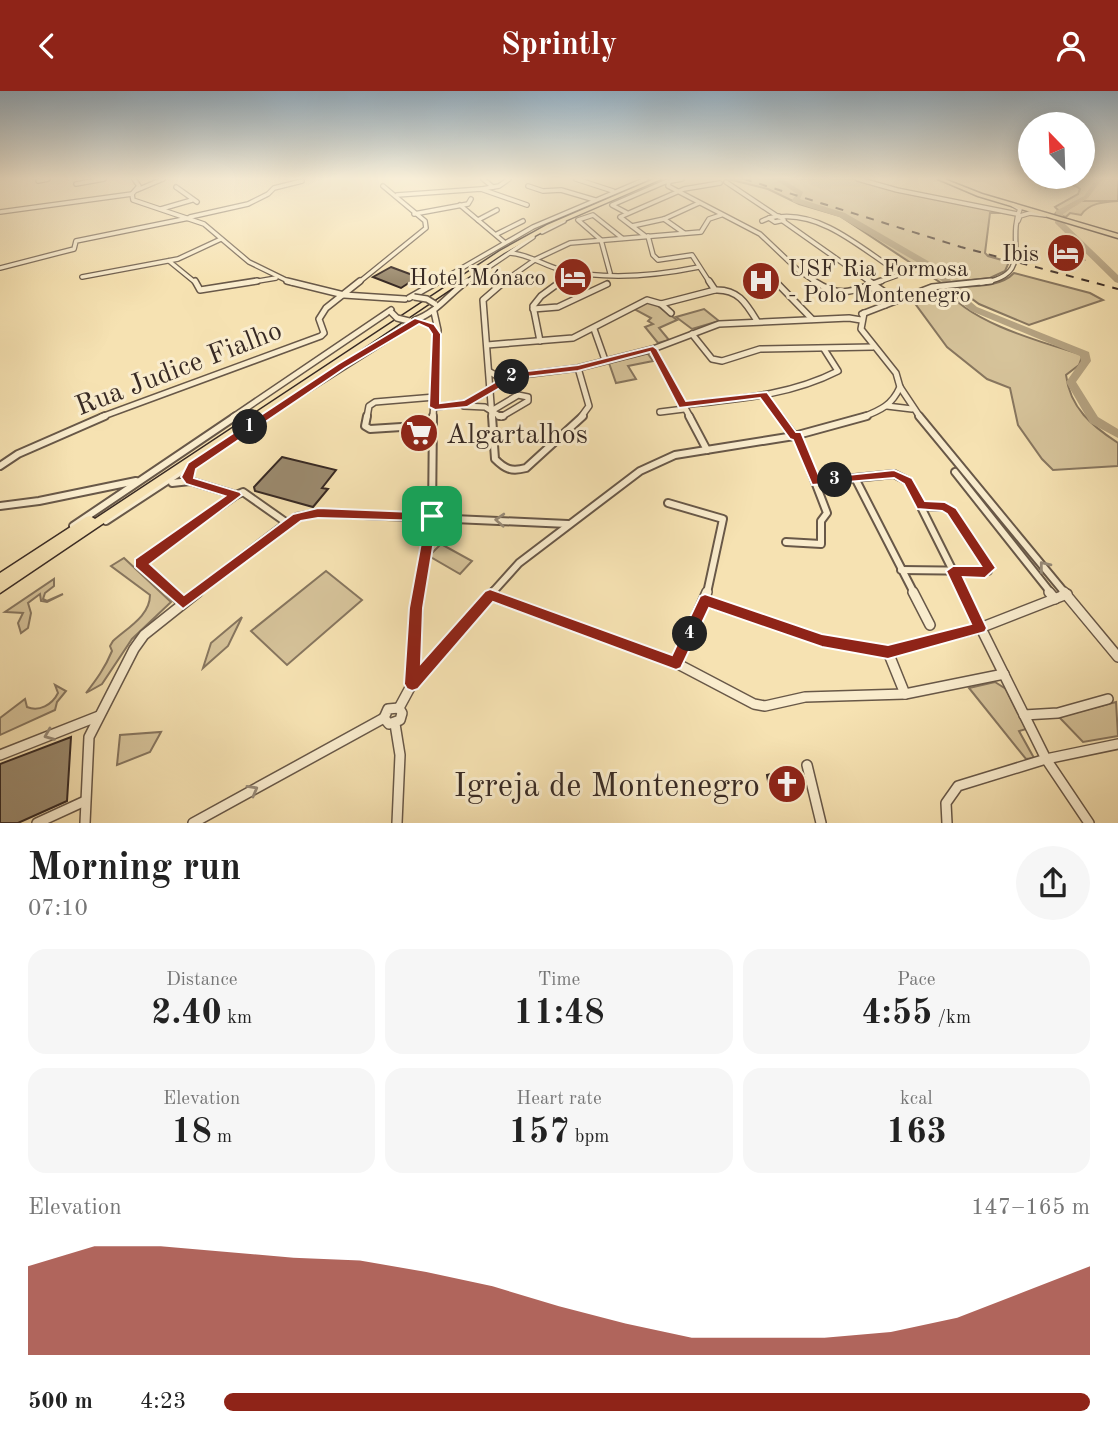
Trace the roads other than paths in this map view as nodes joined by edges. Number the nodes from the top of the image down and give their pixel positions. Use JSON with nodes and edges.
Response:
{"nodes":[{"id":1,"x":174,"y":213,"type":"edge"},
{"id":2,"x":210,"y":213,"type":"edge"},
{"id":3,"x":418,"y":213,"type":"edge"},
{"id":4,"x":470,"y":213,"type":"edge"},
{"id":5,"x":491,"y":213,"type":"edge"},
{"id":6,"x":570,"y":213,"type":"edge"},
{"id":7,"x":571,"y":213,"type":"edge"},
{"id":8,"x":575,"y":213,"type":"edge"},
{"id":9,"x":578,"y":213,"type":"edge"},
{"id":10,"x":627,"y":213,"type":"edge"},
{"id":11,"x":677,"y":213,"type":"edge"},
{"id":12,"x":718,"y":213,"type":"edge"},
{"id":13,"x":767,"y":213,"type":"edge"},
{"id":14,"x":767,"y":213,"type":"edge"},
{"id":15,"x":1018,"y":213,"type":"edge"},
{"id":16,"x":1044,"y":213,"type":"edge"},
{"id":17,"x":1045,"y":213,"type":"edge"},
{"id":18,"x":414,"y":214,"type":"joint"},
{"id":19,"x":721,"y":215,"type":"junction"},
{"id":20,"x":1051,"y":215,"type":"junction"},
{"id":21,"x":191,"y":218,"type":"junction"},
{"id":22,"x":664,"y":219,"type":"junction"},
{"id":23,"x":776,"y":219,"type":"junction"},
{"id":24,"x":478,"y":220,"type":"junction"},
{"id":25,"x":523,"y":221,"type":"dead end"},
{"id":26,"x":1017,"y":223,"type":"junction"},
{"id":27,"x":742,"y":225,"type":"junction"},
{"id":28,"x":632,"y":226,"type":"junction"},
{"id":29,"x":684,"y":233,"type":"junction"},
{"id":30,"x":496,"y":234,"type":"junction"},
{"id":31,"x":1118,"y":234,"type":"edge"},
{"id":32,"x":516,"y":235,"type":"junction"},
{"id":33,"x":647,"y":236,"type":"junction"},
{"id":34,"x":622,"y":238,"type":"junction"},
{"id":35,"x":221,"y":239,"type":"junction"},
{"id":36,"x":601,"y":240,"type":"junction"},
{"id":37,"x":504,"y":242,"type":"junction"},
{"id":38,"x":517,"y":247,"type":"junction"},
{"id":39,"x":505,"y":254,"type":"junction"},
{"id":40,"x":523,"y":254,"type":"junction"},
{"id":41,"x":536,"y":259,"type":"junction"},
{"id":42,"x":169,"y":261,"type":"junction"},
{"id":43,"x":699,"y":267,"type":"junction"},
{"id":44,"x":0,"y":268,"type":"edge"},
{"id":45,"x":610,"y":273,"type":"junction"},
{"id":46,"x":769,"y":275,"type":"dead end"},
{"id":47,"x":82,"y":277,"type":"dead end"},
{"id":48,"x":277,"y":278,"type":"junction"},
{"id":49,"x":560,"y":282,"type":"dead end"},
{"id":50,"x":607,"y":284,"type":"dead end"},
{"id":51,"x":874,"y":286,"type":"junction"},
{"id":52,"x":715,"y":290,"type":"junction"},
{"id":53,"x":345,"y":294,"type":"junction"},
{"id":54,"x":882,"y":296,"type":"junction"},
{"id":55,"x":368,"y":297,"type":"junction"},
{"id":56,"x":409,"y":298,"type":"junction"},
{"id":57,"x":895,"y":298,"type":"junction"},
{"id":58,"x":661,"y":305,"type":"junction"},
{"id":59,"x":884,"y":305,"type":"junction"},
{"id":60,"x":435,"y":308,"type":"junction"},
{"id":61,"x":533,"y":309,"type":"junction"},
{"id":62,"x":391,"y":310,"type":"junction"},
{"id":63,"x":671,"y":313,"type":"dead end"},
{"id":64,"x":864,"y":313,"type":"junction"},
{"id":65,"x":849,"y":318,"type":"junction"},
{"id":66,"x":415,"y":320,"type":"junction"},
{"id":67,"x":812,"y":320,"type":"junction"},
{"id":68,"x":861,"y":320,"type":"junction"},
{"id":69,"x":757,"y":321,"type":"junction"},
{"id":70,"x":594,"y":329,"type":"junction"},
{"id":71,"x":692,"y":334,"type":"junction"},
{"id":72,"x":437,"y":337,"type":"junction"},
{"id":73,"x":866,"y":337,"type":"junction"},
{"id":74,"x":540,"y":341,"type":"junction"},
{"id":75,"x":487,"y":345,"type":"junction"},
{"id":76,"x":873,"y":347,"type":"junction"},
{"id":77,"x":653,"y":349,"type":"junction"},
{"id":78,"x":824,"y":349,"type":"junction"},
{"id":79,"x":606,"y":360,"type":"junction"},
{"id":80,"x":578,"y":368,"type":"junction"},
{"id":81,"x":490,"y":372,"type":"junction"},
{"id":82,"x":514,"y":376,"type":"junction"},
{"id":83,"x":900,"y":387,"type":"junction"},
{"id":84,"x":491,"y":389,"type":"junction"},
{"id":85,"x":763,"y":395,"type":"junction"},
{"id":86,"x":435,"y":397,"type":"junction"},
{"id":87,"x":475,"y":399,"type":"junction"},
{"id":88,"x":492,"y":401,"type":"junction"},
{"id":89,"x":459,"y":405,"type":"junction"},
{"id":90,"x":887,"y":406,"type":"junction"},
{"id":91,"x":435,"y":407,"type":"junction"},
{"id":92,"x":683,"y":407,"type":"junction"},
{"id":93,"x":495,"y":411,"type":"junction"},
{"id":94,"x":915,"y":411,"type":"junction"},
{"id":95,"x":660,"y":412,"type":"dead end"},
{"id":96,"x":433,"y":425,"type":"junction"},
{"id":97,"x":795,"y":435,"type":"junction"},
{"id":98,"x":707,"y":450,"type":"junction"},
{"id":99,"x":0,"y":465,"type":"edge"},
{"id":100,"x":192,"y":466,"type":"junction"},
{"id":101,"x":955,"y":472,"type":"dead end"},
{"id":102,"x":855,"y":478,"type":"junction"},
{"id":103,"x":139,"y":480,"type":"junction"},
{"id":104,"x":190,"y":481,"type":"junction"},
{"id":105,"x":816,"y":482,"type":"junction"},
{"id":106,"x":114,"y":485,"type":"junction"},
{"id":107,"x":154,"y":491,"type":"junction"},
{"id":108,"x":236,"y":495,"type":"junction"},
{"id":109,"x":116,"y":496,"type":"junction"},
{"id":110,"x":668,"y":503,"type":"dead end"},
{"id":111,"x":0,"y":506,"type":"edge"},
{"id":112,"x":922,"y":506,"type":"junction"},
{"id":113,"x":432,"y":516,"type":"junction"},
{"id":114,"x":287,"y":523,"type":"junction"},
{"id":115,"x":568,"y":524,"type":"junction"},
{"id":116,"x":786,"y":542,"type":"dead end"},
{"id":117,"x":25,"y":567,"type":"junction"},
{"id":118,"x":901,"y":570,"type":"junction"},
{"id":119,"x":953,"y":571,"type":"junction"},
{"id":120,"x":0,"y":579,"type":"edge"},
{"id":121,"x":0,"y":588,"type":"edge"},
{"id":122,"x":1067,"y":594,"type":"junction"},
{"id":123,"x":490,"y":595,"type":"junction"},
{"id":124,"x":1055,"y":599,"type":"junction"},
{"id":125,"x":705,"y":601,"type":"junction"},
{"id":126,"x":183,"y":603,"type":"junction"},
{"id":127,"x":930,"y":625,"type":"dead end"},
{"id":128,"x":980,"y":628,"type":"junction"},
{"id":129,"x":888,"y":652,"type":"junction"},
{"id":130,"x":1118,"y":657,"type":"edge"},
{"id":131,"x":676,"y":663,"type":"junction"},
{"id":132,"x":1004,"y":674,"type":"junction"},
{"id":133,"x":412,"y":684,"type":"junction"},
{"id":134,"x":905,"y":694,"type":"junction"},
{"id":135,"x":1108,"y":699,"type":"dead end"},
{"id":136,"x":400,"y":708,"type":"junction"},
{"id":137,"x":1024,"y":715,"type":"junction"},
{"id":138,"x":99,"y":716,"type":"junction"},
{"id":139,"x":384,"y":718,"type":"junction"},
{"id":140,"x":395,"y":724,"type":"junction"},
{"id":141,"x":1118,"y":744,"type":"edge"},
{"id":142,"x":0,"y":755,"type":"edge"},
{"id":143,"x":1046,"y":758,"type":"junction"},
{"id":144,"x":807,"y":765,"type":"dead end"},
{"id":145,"x":85,"y":801,"type":"junction"},
{"id":146,"x":37,"y":823,"type":"edge"},
{"id":147,"x":85,"y":823,"type":"edge"},
{"id":148,"x":193,"y":823,"type":"edge"},
{"id":149,"x":397,"y":823,"type":"edge"},
{"id":150,"x":821,"y":823,"type":"edge"},
{"id":151,"x":947,"y":823,"type":"edge"},
{"id":152,"x":1089,"y":823,"type":"edge"}],
"edges":[{"from":1,"to":21,"type":"street"},
{"from":2,"to":21,"type":"street"},
{"from":3,"to":18,"type":"street"},
{"from":4,"to":24,"type":"street"},
{"from":5,"to":24,"type":"street"},
{"from":6,"to":117,"type":"main road"},
{"from":7,"to":32,"type":"street"},
{"from":8,"to":117,"type":"main road"},
{"from":9,"to":38,"type":"street"},
{"from":10,"to":28,"type":"street"},
{"from":11,"to":22,"type":"street"},
{"from":12,"to":19,"type":"street"},
{"from":13,"to":23,"type":"street"},
{"from":14,"to":23,"type":"street"},
{"from":15,"to":26,"type":"street"},
{"from":16,"to":20,"type":"main road"},
{"from":17,"to":20,"type":"main road"},
{"from":18,"to":53,"type":"street"},
{"from":19,"to":27,"type":"street"},
{"from":19,"to":29,"type":"street"},
{"from":20,"to":26,"type":"street"},
{"from":20,"to":31,"type":"main road"},
{"from":21,"to":35,"type":"street"},
{"from":21,"to":44,"type":"street"},
{"from":22,"to":28,"type":"street"},
{"from":22,"to":29,"type":"street"},
{"from":23,"to":27,"type":"street"},
{"from":23,"to":51,"type":"street"},
{"from":23,"to":51,"type":"street"},
{"from":24,"to":30,"type":"street"},
{"from":25,"to":30,"type":"street"},
{"from":26,"to":57,"type":"street"},
{"from":27,"to":51,"type":"street"},
{"from":28,"to":33,"type":"street"},
{"from":29,"to":33,"type":"street"},
{"from":30,"to":32,"type":"street"},
{"from":30,"to":37,"type":"street"},
{"from":32,"to":37,"type":"street"},
{"from":33,"to":34,"type":"street"},
{"from":33,"to":43,"type":"street"},
{"from":34,"to":36,"type":"street"},
{"from":34,"to":36,"type":"street"},
{"from":35,"to":42,"type":"street"},
{"from":35,"to":48,"type":"street"},
{"from":36,"to":41,"type":"street"},
{"from":36,"to":45,"type":"street"},
{"from":37,"to":56,"type":"street"},
{"from":38,"to":39,"type":"street"},
{"from":38,"to":40,"type":"street"},
{"from":39,"to":40,"type":"street"},
{"from":39,"to":60,"type":"street"},
{"from":40,"to":41,"type":"street"},
{"from":41,"to":45,"type":"street"},
{"from":41,"to":75,"type":"street"},
{"from":42,"to":47,"type":"street"},
{"from":42,"to":48,"type":"street"},
{"from":43,"to":45,"type":"street"},
{"from":43,"to":52,"type":"street"},
{"from":46,"to":67,"type":"street"},
{"from":48,"to":53,"type":"street"},
{"from":49,"to":61,"type":"street"},
{"from":50,"to":61,"type":"street"},
{"from":51,"to":54,"type":"street"},
{"from":51,"to":57,"type":"street"},
{"from":52,"to":58,"type":"street"},
{"from":52,"to":69,"type":"street"},
{"from":53,"to":55,"type":"street"},
{"from":53,"to":99,"type":"street","name":"Rua Judice Fialho"},
{"from":54,"to":57,"type":"street"},
{"from":54,"to":59,"type":"street"},
{"from":55,"to":56,"type":"street"},
{"from":55,"to":62,"type":"street"},
{"from":56,"to":60,"type":"street","bridge":true},
{"from":56,"to":62,"type":"street"},
{"from":57,"to":59,"type":"street"},
{"from":58,"to":63,"type":"street"},
{"from":58,"to":70,"type":"street"},
{"from":59,"to":64,"type":"street"},
{"from":60,"to":66,"type":"street"},
{"from":60,"to":72,"type":"street"},
{"from":61,"to":74,"type":"street"},
{"from":62,"to":66,"type":"street","bridge":true},
{"from":62,"to":103,"type":"street"},
{"from":64,"to":65,"type":"street"},
{"from":64,"to":68,"type":"street"},
{"from":65,"to":67,"type":"street"},
{"from":65,"to":68,"type":"street"},
{"from":65,"to":73,"type":"street"},
{"from":66,"to":72,"type":"street"},
{"from":66,"to":100,"type":"street"},
{"from":67,"to":69,"type":"street"},
{"from":68,"to":73,"type":"street"},
{"from":69,"to":71,"type":"street"},
{"from":70,"to":74,"type":"street"},
{"from":70,"to":79,"type":"street"},
{"from":71,"to":77,"type":"street"},
{"from":71,"to":78,"type":"street"},
{"from":72,"to":86,"type":"street"},
{"from":73,"to":76,"type":"street"},
{"from":74,"to":75,"type":"street"},
{"from":75,"to":81,"type":"street"},
{"from":76,"to":78,"type":"street"},
{"from":76,"to":83,"type":"street"},
{"from":77,"to":79,"type":"street"},
{"from":77,"to":92,"type":"street"},
{"from":78,"to":85,"type":"street"},
{"from":79,"to":80,"type":"street"},
{"from":80,"to":82,"type":"street"},
{"from":80,"to":93,"type":"street"},
{"from":81,"to":82,"type":"street"},
{"from":81,"to":84,"type":"street"},
{"from":82,"to":84,"type":"street"},
{"from":83,"to":90,"type":"street"},
{"from":83,"to":94,"type":"street"},
{"from":84,"to":87,"type":"street"},
{"from":84,"to":88,"type":"street"},
{"from":85,"to":92,"type":"street"},
{"from":85,"to":97,"type":"street"},
{"from":86,"to":91,"type":"street"},
{"from":86,"to":96,"type":"street"},
{"from":87,"to":88,"type":"street"},
{"from":87,"to":89,"type":"street"},
{"from":88,"to":93,"type":"street"},
{"from":89,"to":91,"type":"street"},
{"from":89,"to":93,"type":"street"},
{"from":90,"to":94,"type":"street"},
{"from":90,"to":97,"type":"street"},
{"from":91,"to":96,"type":"street"},
{"from":92,"to":95,"type":"street"},
{"from":92,"to":98,"type":"street"},
{"from":93,"to":93,"type":"street"},
{"from":122,"to":94,"type":"street","one_way":true},
{"from":96,"to":113,"type":"street"},
{"from":97,"to":98,"type":"street"},
{"from":97,"to":105,"type":"street"},
{"from":98,"to":115,"type":"street"},
{"from":100,"to":104,"type":"street"},
{"from":100,"to":107,"type":"street"},
{"from":101,"to":124,"type":"street"},
{"from":102,"to":105,"type":"street"},
{"from":102,"to":112,"type":"street"},
{"from":102,"to":118,"type":"street"},
{"from":103,"to":106,"type":"street"},
{"from":103,"to":109,"type":"street"},
{"from":104,"to":107,"type":"street"},
{"from":104,"to":108,"type":"street"},
{"from":105,"to":116,"type":"street"},
{"from":106,"to":109,"type":"street"},
{"from":106,"to":111,"type":"street"},
{"from":107,"to":117,"type":"street"},
{"from":108,"to":114,"type":"street"},
{"from":108,"to":126,"type":"street"},
{"from":109,"to":117,"type":"street"},
{"from":110,"to":125,"type":"street"},
{"from":112,"to":119,"type":"street"},
{"from":112,"to":119,"type":"street"},
{"from":113,"to":114,"type":"street"},
{"from":115,"to":113,"type":"street","one_way":true},
{"from":113,"to":133,"type":"street"},
{"from":114,"to":126,"type":"street"},
{"from":115,"to":123,"type":"street"},
{"from":117,"to":120,"type":"main road"},
{"from":117,"to":121,"type":"main road"},
{"from":118,"to":119,"type":"street"},
{"from":118,"to":127,"type":"street"},
{"from":119,"to":128,"type":"street"},
{"from":122,"to":124,"type":"street"},
{"from":122,"to":130,"type":"street"},
{"from":123,"to":131,"type":"street"},
{"from":123,"to":133,"type":"street"},
{"from":124,"to":128,"type":"street"},
{"from":125,"to":129,"type":"street"},
{"from":125,"to":131,"type":"street"},
{"from":126,"to":138,"type":"street"},
{"from":128,"to":129,"type":"street"},
{"from":128,"to":132,"type":"street"},
{"from":129,"to":134,"type":"street"},
{"from":131,"to":134,"type":"street"},
{"from":132,"to":134,"type":"street"},
{"from":132,"to":137,"type":"street"},
{"from":133,"to":136,"type":"street"},
{"from":135,"to":137,"type":"street"},
{"from":136,"to":139,"type":"street"},
{"from":136,"to":140,"type":"street"},
{"from":137,"to":143,"type":"street"},
{"from":138,"to":142,"type":"street","one_way":true},
{"from":138,"to":145,"type":"street"},
{"from":139,"to":140,"type":"street"},
{"from":148,"to":139,"type":"street","one_way":true},
{"from":140,"to":149,"type":"street"},
{"from":141,"to":143,"type":"street"},
{"from":143,"to":151,"type":"street"},
{"from":143,"to":152,"type":"street"},
{"from":144,"to":150,"type":"street"},
{"from":145,"to":146,"type":"street"},
{"from":145,"to":147,"type":"street"}]}
